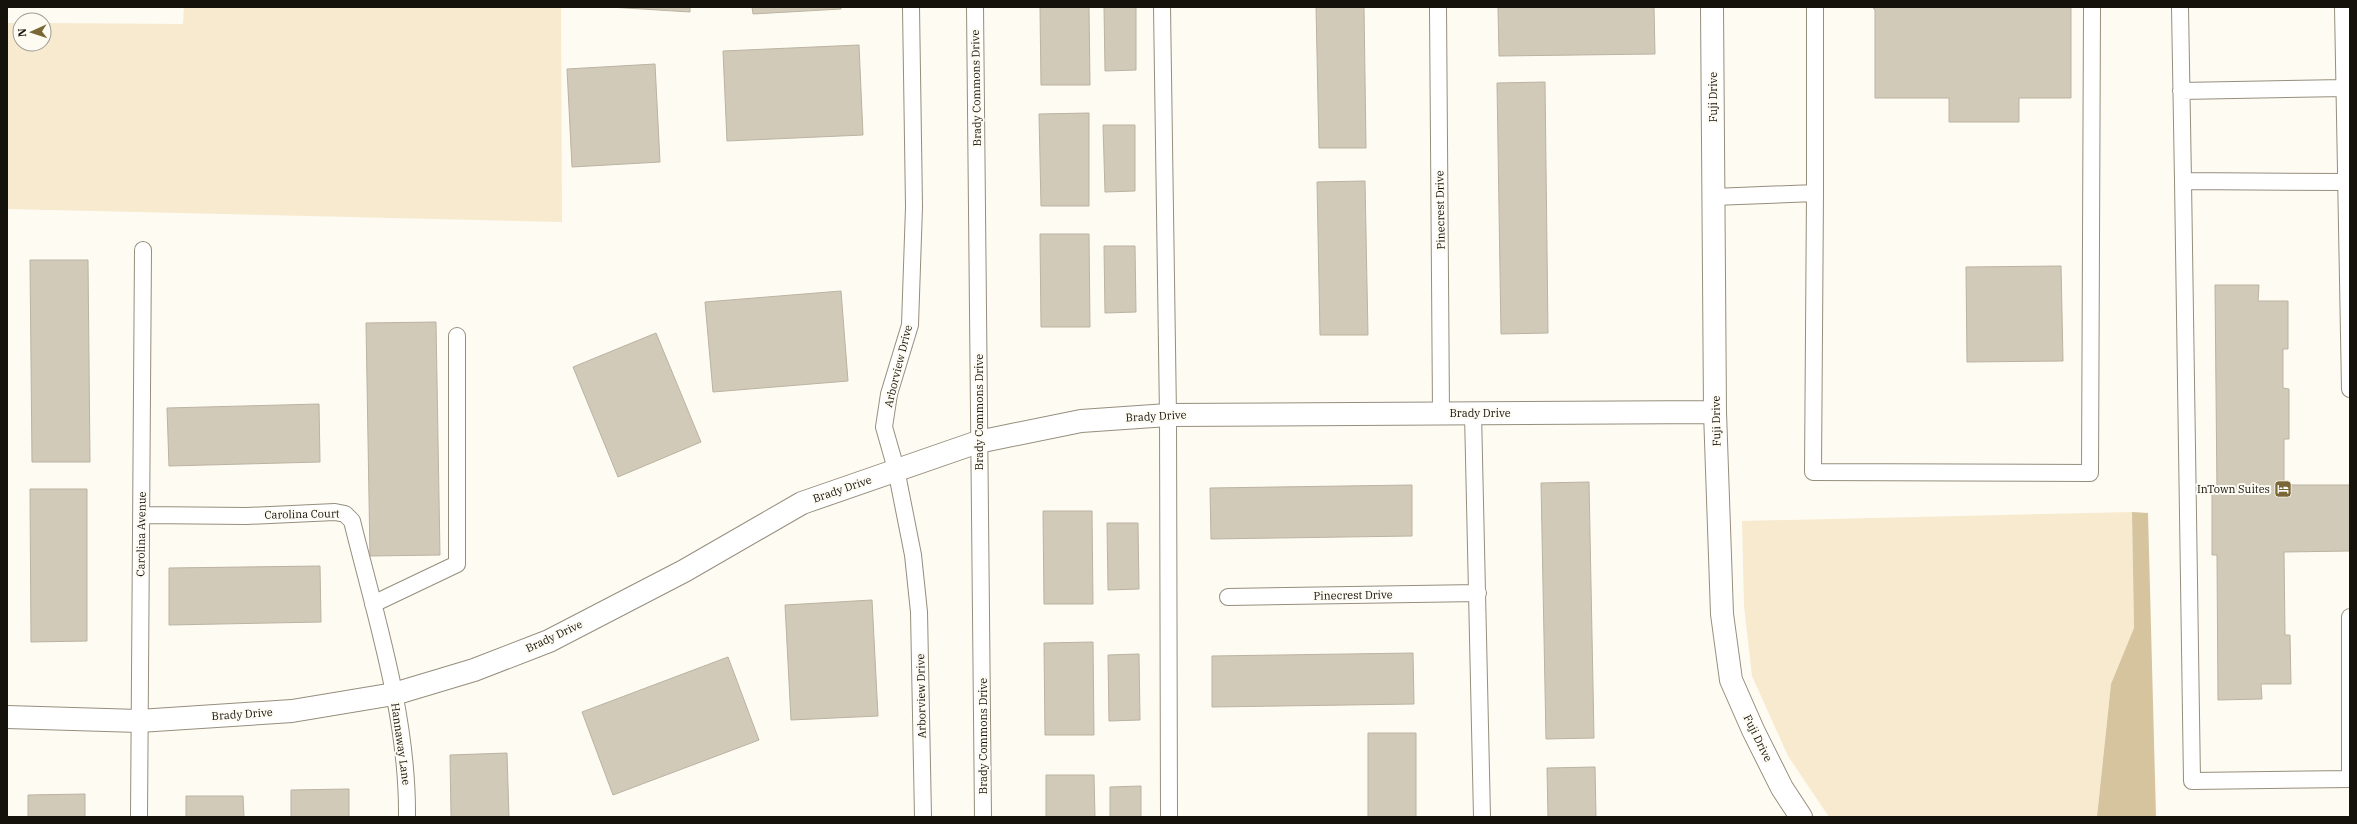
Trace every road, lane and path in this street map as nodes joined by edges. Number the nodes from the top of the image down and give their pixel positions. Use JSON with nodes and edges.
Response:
{"nodes":[{"id":1,"x":911,"y":7,"type":"edge"},
{"id":2,"x":975,"y":7,"type":"edge"},
{"id":3,"x":1162,"y":7,"type":"edge"},
{"id":4,"x":1438,"y":7,"type":"edge"},
{"id":5,"x":1712,"y":7,"type":"edge"},
{"id":6,"x":1814,"y":7,"type":"edge"},
{"id":7,"x":2092,"y":7,"type":"edge"},
{"id":8,"x":2180,"y":7,"type":"edge"},
{"id":9,"x":2343,"y":7,"type":"edge"},
{"id":10,"x":2344,"y":88,"type":"junction"},
{"id":11,"x":2182,"y":91,"type":"junction"},
{"id":12,"x":2183,"y":181,"type":"junction"},
{"id":13,"x":2346,"y":182,"type":"junction"},
{"id":14,"x":1815,"y":193,"type":"junction"},
{"id":15,"x":1713,"y":197,"type":"junction"},
{"id":16,"x":143,"y":250,"type":"dead end"},
{"id":17,"x":457,"y":336,"type":"dead end"},
{"id":18,"x":2350,"y":389,"type":"edge"},
{"id":19,"x":1715,"y":412,"type":"junction"},
{"id":20,"x":1441,"y":413,"type":"junction"},
{"id":21,"x":1473,"y":413,"type":"junction"},
{"id":22,"x":1168,"y":415,"type":"junction"},
{"id":23,"x":978,"y":442,"type":"junction"},
{"id":24,"x":896,"y":469,"type":"junction"},
{"id":25,"x":142,"y":515,"type":"junction"},
{"id":26,"x":1478,"y":593,"type":"junction"},
{"id":27,"x":1228,"y":597,"type":"dead end"},
{"id":28,"x":373,"y":604,"type":"junction"},
{"id":29,"x":2350,"y":617,"type":"edge"},
{"id":30,"x":394,"y":694,"type":"junction"},
{"id":31,"x":7,"y":716,"type":"edge"},
{"id":32,"x":138,"y":721,"type":"junction"},
{"id":33,"x":139,"y":817,"type":"edge"},
{"id":34,"x":407,"y":817,"type":"edge"},
{"id":35,"x":923,"y":817,"type":"edge"},
{"id":36,"x":983,"y":817,"type":"edge"},
{"id":37,"x":1169,"y":817,"type":"edge"},
{"id":38,"x":1482,"y":817,"type":"edge"},
{"id":39,"x":1801,"y":817,"type":"edge"}],
"edges":[{"from":1,"to":24,"type":"lane","name":"Arborview Drive"},
{"from":2,"to":23,"type":"lane","name":"Brady Commons Drive"},
{"from":3,"to":22,"type":"lane"},
{"from":4,"to":20,"type":"lane","name":"Pinecrest Drive"},
{"from":5,"to":15,"type":"street","name":"Fuji Drive"},
{"from":6,"to":14,"type":"lane"},
{"from":7,"to":14,"type":"lane"},
{"from":8,"to":11,"type":"lane"},
{"from":9,"to":10,"type":"lane"},
{"from":10,"to":11,"type":"lane"},
{"from":10,"to":13,"type":"lane"},
{"from":11,"to":12,"type":"lane"},
{"from":12,"to":13,"type":"lane"},
{"from":12,"to":29,"type":"lane"},
{"from":13,"to":18,"type":"lane"},
{"from":14,"to":15,"type":"lane"},
{"from":15,"to":19,"type":"street","name":"Fuji Drive"},
{"from":16,"to":25,"type":"lane","name":"Carolina Avenue"},
{"from":17,"to":28,"type":"lane"},
{"from":19,"to":21,"type":"street","name":"Brady Drive"},
{"from":19,"to":39,"type":"street","name":"Fuji Drive"},
{"from":20,"to":21,"type":"street","name":"Brady Drive"},
{"from":20,"to":22,"type":"street","name":"Brady Drive"},
{"from":21,"to":26,"type":"lane"},
{"from":22,"to":23,"type":"street","name":"Brady Drive"},
{"from":22,"to":37,"type":"lane"},
{"from":23,"to":24,"type":"street","name":"Brady Drive"},
{"from":23,"to":36,"type":"lane","name":"Brady Commons Drive"},
{"from":24,"to":30,"type":"street","name":"Brady Drive"},
{"from":24,"to":35,"type":"lane","name":"Arborview Drive"},
{"from":25,"to":28,"type":"lane","name":"Carolina Court"},
{"from":25,"to":32,"type":"lane","name":"Carolina Avenue"},
{"from":26,"to":27,"type":"lane","name":"Pinecrest Drive"},
{"from":26,"to":38,"type":"lane"},
{"from":28,"to":30,"type":"lane","name":"Carolina Court"},
{"from":30,"to":32,"type":"street","name":"Brady Drive"},
{"from":30,"to":34,"type":"lane","name":"Hannaway Lane"},
{"from":31,"to":32,"type":"street","name":"Brady Drive"},
{"from":32,"to":33,"type":"lane","name":"Carolina Avenue"}]}
